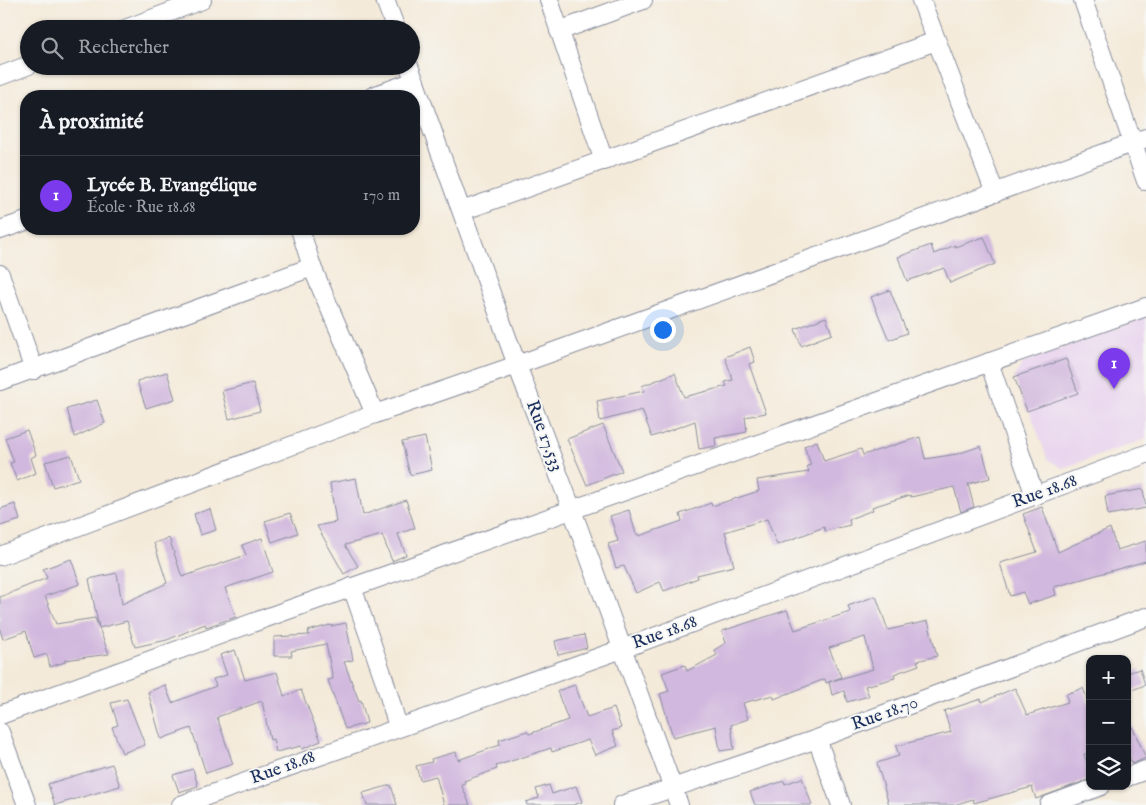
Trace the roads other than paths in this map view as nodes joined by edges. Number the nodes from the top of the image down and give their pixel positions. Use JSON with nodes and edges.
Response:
{"nodes":[{"id":1,"x":202,"y":0,"type":"edge"},
{"id":2,"x":385,"y":0,"type":"edge"},
{"id":3,"x":549,"y":0,"type":"edge"},
{"id":4,"x":643,"y":0,"type":"edge"},
{"id":5,"x":920,"y":0,"type":"edge"},
{"id":6,"x":1083,"y":0,"type":"edge"},
{"id":7,"x":150,"y":20,"type":"edge"},
{"id":8,"x":393,"y":20,"type":"edge"},
{"id":9,"x":559,"y":30,"type":"junction"},
{"id":10,"x":936,"y":41,"type":"junction"},
{"id":11,"x":20,"y":68,"type":"edge"},
{"id":12,"x":410,"y":75,"type":"edge"},
{"id":13,"x":412,"y":75,"type":"edge"},
{"id":14,"x":0,"y":76,"type":"edge"},
{"id":15,"x":383,"y":90,"type":"edge"},
{"id":16,"x":418,"y":90,"type":"edge"},
{"id":17,"x":420,"y":96,"type":"edge"},
{"id":18,"x":1139,"y":140,"type":"edge"},
{"id":19,"x":604,"y":161,"type":"junction"},
{"id":20,"x":1146,"y":181,"type":"edge"},
{"id":21,"x":995,"y":193,"type":"junction"},
{"id":22,"x":462,"y":211,"type":"junction"},
{"id":23,"x":20,"y":223,"type":"edge"},
{"id":24,"x":0,"y":230,"type":"edge"},
{"id":25,"x":302,"y":235,"type":"edge"},
{"id":26,"x":312,"y":267,"type":"junction"},
{"id":27,"x":0,"y":274,"type":"edge"},
{"id":28,"x":1146,"y":307,"type":"edge"},
{"id":29,"x":989,"y":362,"type":"junction"},
{"id":30,"x":517,"y":365,"type":"junction"},
{"id":31,"x":34,"y":370,"type":"junction"},
{"id":32,"x":0,"y":381,"type":"edge"},
{"id":33,"x":375,"y":414,"type":"junction"},
{"id":34,"x":1146,"y":454,"type":"edge"},
{"id":35,"x":1035,"y":496,"type":"junction"},
{"id":36,"x":572,"y":510,"type":"junction"},
{"id":37,"x":0,"y":556,"type":"edge"},
{"id":38,"x":352,"y":587,"type":"junction"},
{"id":39,"x":1146,"y":618,"type":"edge"},
{"id":40,"x":622,"y":649,"type":"junction"},
{"id":41,"x":0,"y":715,"type":"edge"},
{"id":42,"x":398,"y":727,"type":"junction"},
{"id":43,"x":0,"y":732,"type":"edge"},
{"id":44,"x":817,"y":739,"type":"junction"},
{"id":45,"x":1146,"y":770,"type":"edge"},
{"id":46,"x":1131,"y":776,"type":"edge"},
{"id":47,"x":672,"y":787,"type":"junction"},
{"id":48,"x":1091,"y":790,"type":"edge"},
{"id":49,"x":1056,"y":804,"type":"edge"},
{"id":50,"x":27,"y":805,"type":"edge"},
{"id":51,"x":181,"y":805,"type":"edge"},
{"id":52,"x":622,"y":805,"type":"edge"},
{"id":53,"x":679,"y":805,"type":"edge"},
{"id":54,"x":841,"y":805,"type":"edge"}],
"edges":[{"from":1,"to":7,"type":"street"},
{"from":2,"to":8,"type":"street"},
{"from":3,"to":9,"type":"street"},
{"from":4,"to":9,"type":"street"},
{"from":5,"to":10,"type":"street"},
{"from":6,"to":18,"type":"street"},
{"from":9,"to":19,"type":"street"},
{"from":10,"to":19,"type":"street"},
{"from":10,"to":21,"type":"street"},
{"from":11,"to":14,"type":"street"},
{"from":12,"to":15,"type":"street"},
{"from":13,"to":16,"type":"street","name":"Rue 17.533"},
{"from":17,"to":22,"type":"street","name":"Rue 17.533"},
{"from":18,"to":20,"type":"street"},
{"from":18,"to":21,"type":"street"},
{"from":19,"to":22,"type":"street"},
{"from":21,"to":30,"type":"street"},
{"from":22,"to":30,"type":"street","name":"Rue 17.533"},
{"from":23,"to":24,"type":"street"},
{"from":25,"to":26,"type":"street"},
{"from":26,"to":31,"type":"street"},
{"from":26,"to":33,"type":"street"},
{"from":27,"to":31,"type":"street"},
{"from":28,"to":29,"type":"street"},
{"from":29,"to":35,"type":"street"},
{"from":29,"to":36,"type":"street"},
{"from":30,"to":33,"type":"street"},
{"from":30,"to":36,"type":"street","name":"Rue 17.533"},
{"from":31,"to":32,"type":"street"},
{"from":33,"to":37,"type":"street"},
{"from":34,"to":35,"type":"street","name":"Rue 18.68"},
{"from":35,"to":40,"type":"street","name":"Rue 18.68"},
{"from":36,"to":38,"type":"street"},
{"from":36,"to":40,"type":"street","name":"Rue 17.533"},
{"from":38,"to":41,"type":"street"},
{"from":38,"to":42,"type":"street"},
{"from":39,"to":44,"type":"street","name":"Rue 18.70"},
{"from":40,"to":42,"type":"street","name":"Rue 18.68"},
{"from":40,"to":47,"type":"street","name":"Rue 17.533"},
{"from":42,"to":51,"type":"street","name":"Rue 18.68"},
{"from":43,"to":50,"type":"street"},
{"from":44,"to":47,"type":"street","name":"Rue 18.70"},
{"from":44,"to":54,"type":"street"},
{"from":45,"to":46,"type":"street"},
{"from":47,"to":52,"type":"street","name":"Rue 18.70"},
{"from":47,"to":53,"type":"street","name":"Rue 17.533"},
{"from":48,"to":49,"type":"street"}]}
